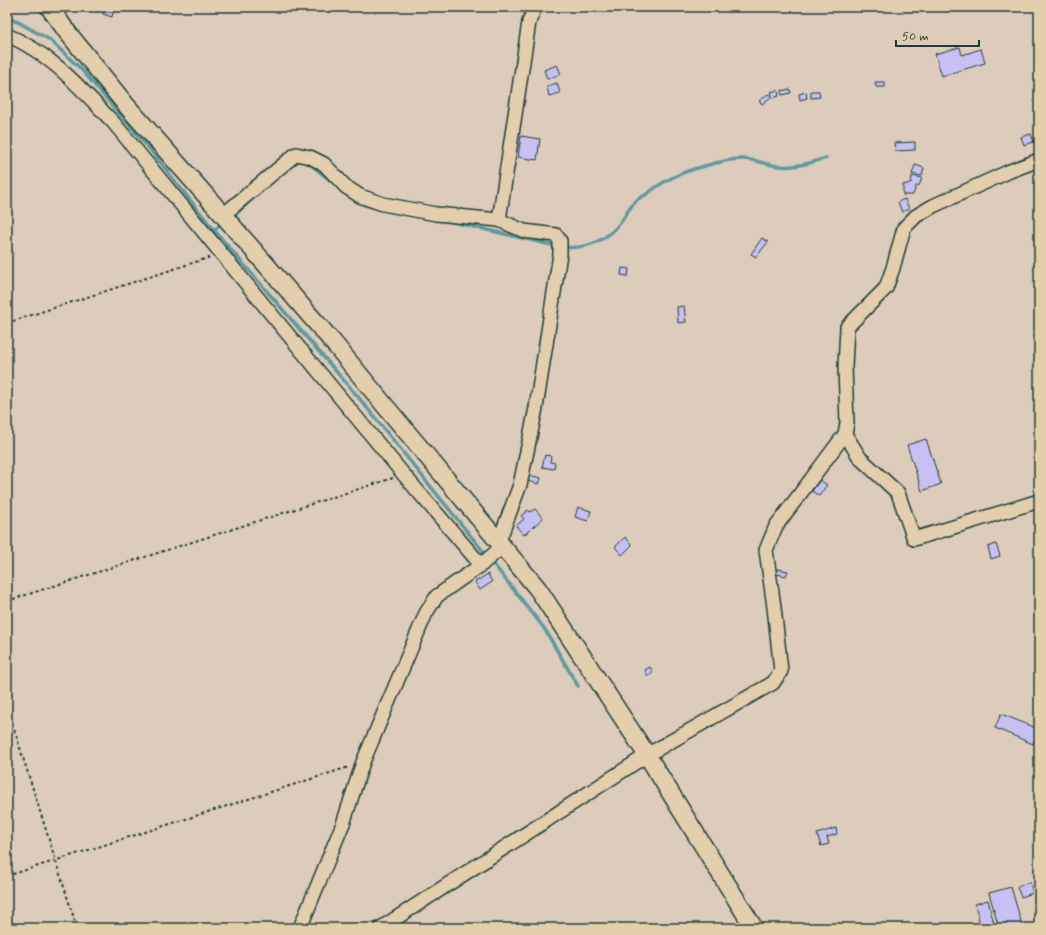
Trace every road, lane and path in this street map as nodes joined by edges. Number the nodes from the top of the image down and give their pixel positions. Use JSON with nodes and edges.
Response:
{"nodes":[{"id":1,"x":49,"y":7,"type":"edge"},
{"id":2,"x":535,"y":7,"type":"edge"},
{"id":3,"x":7,"y":35,"type":"edge"},
{"id":4,"x":1039,"y":160,"type":"edge"},
{"id":5,"x":223,"y":215,"type":"junction"},
{"id":6,"x":499,"y":220,"type":"junction"},
{"id":7,"x":221,"y":254,"type":"junction"},
{"id":8,"x":7,"y":323,"type":"edge"},
{"id":9,"x":845,"y":434,"type":"junction"},
{"id":10,"x":404,"y":475,"type":"junction"},
{"id":11,"x":1039,"y":501,"type":"edge"},
{"id":12,"x":500,"y":546,"type":"junction"},
{"id":13,"x":483,"y":562,"type":"junction"},
{"id":14,"x":7,"y":601,"type":"edge"},
{"id":15,"x":7,"y":707,"type":"edge"},
{"id":16,"x":648,"y":755,"type":"junction"},
{"id":17,"x":363,"y":762,"type":"junction"},
{"id":18,"x":56,"y":860,"type":"junction"},
{"id":19,"x":7,"y":876,"type":"edge"},
{"id":20,"x":78,"y":928,"type":"edge"},
{"id":21,"x":300,"y":928,"type":"edge"},
{"id":22,"x":381,"y":928,"type":"edge"},
{"id":23,"x":754,"y":928,"type":"edge"}],
"edges":[{"from":1,"to":5,"type":"street"},
{"from":2,"to":6,"type":"street"},
{"from":3,"to":7,"type":"street"},
{"from":4,"to":9,"type":"street"},
{"from":5,"to":6,"type":"street"},
{"from":5,"to":12,"type":"street"},
{"from":6,"to":12,"type":"street"},
{"from":7,"to":8,"type":"path"},
{"from":7,"to":10,"type":"street"},
{"from":9,"to":11,"type":"street"},
{"from":9,"to":16,"type":"street"},
{"from":10,"to":13,"type":"street"},
{"from":10,"to":14,"type":"path"},
{"from":12,"to":13,"type":"street"},
{"from":12,"to":16,"type":"street"},
{"from":13,"to":17,"type":"street"},
{"from":15,"to":18,"type":"path"},
{"from":16,"to":22,"type":"street"},
{"from":16,"to":23,"type":"street"},
{"from":17,"to":18,"type":"path"},
{"from":17,"to":21,"type":"street"},
{"from":18,"to":19,"type":"path"},
{"from":18,"to":20,"type":"path"}]}
